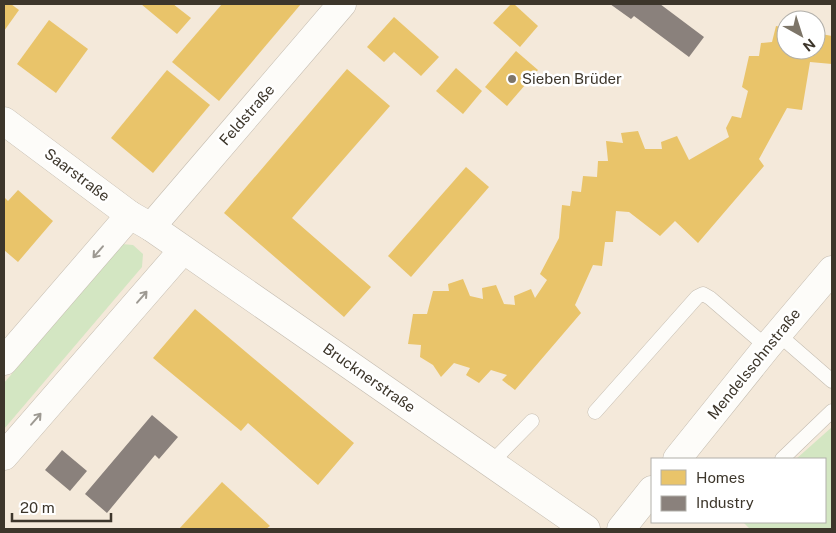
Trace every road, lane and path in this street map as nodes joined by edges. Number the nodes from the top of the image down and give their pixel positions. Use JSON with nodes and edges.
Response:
{"nodes":[{"id":1,"x":342,"y":4,"type":"edge"},
{"id":2,"x":4,"y":121,"type":"edge"},
{"id":3,"x":141,"y":221,"type":"junction"},
{"id":4,"x":183,"y":250,"type":"junction"},
{"id":5,"x":832,"y":270,"type":"edge"},
{"id":6,"x":772,"y":341,"type":"junction"},
{"id":7,"x":4,"y":361,"type":"edge"},
{"id":8,"x":832,"y":381,"type":"edge"},
{"id":9,"x":832,"y":411,"type":"edge"},
{"id":10,"x":595,"y":412,"type":"dead end"},
{"id":11,"x":532,"y":420,"type":"dead end"},
{"id":12,"x":4,"y":456,"type":"edge"},
{"id":13,"x":678,"y":458,"type":"edge"},
{"id":14,"x":783,"y":458,"type":"edge"},
{"id":15,"x":492,"y":462,"type":"junction"},
{"id":16,"x":651,"y":491,"type":"edge"},
{"id":17,"x":586,"y":529,"type":"edge"},
{"id":18,"x":621,"y":529,"type":"edge"}],
"edges":[{"from":1,"to":3,"type":"street","name":"Feldstraße"},
{"from":2,"to":3,"type":"street","name":"Saarstraße"},
{"from":3,"to":4,"type":"street","name":"Brucknerstraße"},
{"from":3,"to":7,"type":"street","name":"Feldstraße","one_way":true},
{"from":12,"to":4,"type":"street","one_way":true},
{"from":4,"to":15,"type":"street","name":"Brucknerstraße"},
{"from":5,"to":6,"type":"street","name":"Mendelssohnstraße"},
{"from":6,"to":8,"type":"lane"},
{"from":6,"to":10,"type":"lane"},
{"from":6,"to":13,"type":"street","name":"Mendelssohnstraße"},
{"from":9,"to":14,"type":"lane"},
{"from":11,"to":15,"type":"lane"},
{"from":15,"to":17,"type":"street","name":"Brucknerstraße"},
{"from":16,"to":18,"type":"street"}]}
